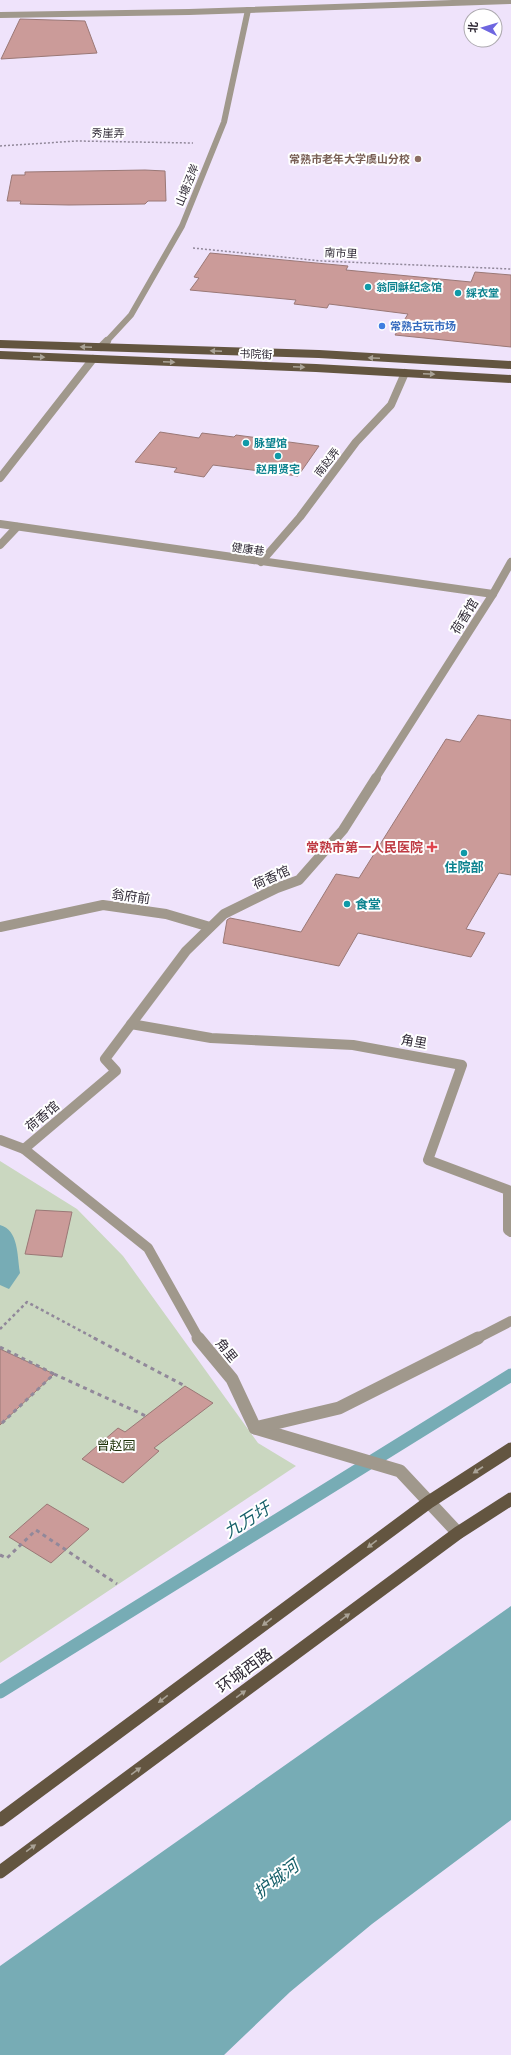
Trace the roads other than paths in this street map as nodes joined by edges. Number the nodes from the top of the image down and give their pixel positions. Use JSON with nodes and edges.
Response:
{"nodes":[{"id":1,"x":511,"y":1,"type":"edge"},
{"id":2,"x":248,"y":10,"type":"junction"},
{"id":3,"x":0,"y":15,"type":"edge"},
{"id":4,"x":0,"y":344,"type":"edge"},
{"id":5,"x":101,"y":347,"type":"junction"},
{"id":6,"x":0,"y":355,"type":"edge"},
{"id":7,"x":93,"y":359,"type":"junction"},
{"id":8,"x":511,"y":365,"type":"edge"},
{"id":9,"x":405,"y":373,"type":"junction"},
{"id":10,"x":511,"y":379,"type":"edge"},
{"id":11,"x":0,"y":478,"type":"edge"},
{"id":12,"x":0,"y":524,"type":"edge"},
{"id":13,"x":17,"y":527,"type":"junction"},
{"id":14,"x":0,"y":545,"type":"edge"},
{"id":15,"x":261,"y":562,"type":"junction"},
{"id":16,"x":511,"y":562,"type":"edge"},
{"id":17,"x":493,"y":594,"type":"junction"},
{"id":18,"x":0,"y":927,"type":"edge"},
{"id":19,"x":210,"y":928,"type":"junction"},
{"id":20,"x":131,"y":1024,"type":"junction"},
{"id":21,"x":0,"y":1140,"type":"edge"},
{"id":22,"x":24,"y":1149,"type":"junction"},
{"id":23,"x":511,"y":1232,"type":"edge"},
{"id":24,"x":511,"y":1321,"type":"edge"},
{"id":25,"x":255,"y":1428,"type":"junction"},
{"id":26,"x":511,"y":1449,"type":"edge"},
{"id":27,"x":511,"y":1498,"type":"edge"},
{"id":28,"x":429,"y":1502,"type":"junction"},
{"id":29,"x":458,"y":1533,"type":"junction"},
{"id":30,"x":0,"y":1820,"type":"edge"},
{"id":31,"x":0,"y":1872,"type":"edge"}],
"edges":[{"from":1,"to":2,"type":"lane"},
{"from":2,"to":3,"type":"lane"},
{"from":2,"to":5,"type":"lane","name":"山塘泾岸"},
{"from":5,"to":4,"type":"main road","name":"书院街","one_way":true},
{"from":8,"to":5,"type":"main road","name":"书院街","one_way":true},
{"from":6,"to":7,"type":"main road","name":"书院街","one_way":true},
{"from":7,"to":9,"type":"main road","name":"书院街","one_way":true},
{"from":7,"to":11,"type":"lane"},
{"from":9,"to":10,"type":"main road","name":"书院街","one_way":true},
{"from":9,"to":15,"type":"lane","name":"南赵弄"},
{"from":12,"to":13,"type":"lane","name":"健康巷"},
{"from":13,"to":14,"type":"lane"},
{"from":13,"to":15,"type":"lane","name":"健康巷"},
{"from":15,"to":17,"type":"lane","name":"健康巷"},
{"from":16,"to":17,"type":"lane","name":"荷香馆"},
{"from":17,"to":19,"type":"lane","name":"荷香馆"},
{"from":18,"to":19,"type":"lane","name":"翁府前"},
{"from":19,"to":20,"type":"lane","name":"荷香馆"},
{"from":20,"to":22,"type":"lane","name":"荷香馆"},
{"from":20,"to":23,"type":"lane","name":"角里"},
{"from":21,"to":22,"type":"lane","name":"角里"},
{"from":22,"to":25,"type":"lane","name":"角里"},
{"from":24,"to":25,"type":"lane"},
{"from":25,"to":28,"type":"lane"},
{"from":26,"to":28,"type":"main road","name":"环城西路","one_way":true},
{"from":27,"to":29,"type":"main road","name":"环城西路"},
{"from":28,"to":29,"type":"lane"},
{"from":28,"to":30,"type":"main road","name":"环城西路","one_way":true},
{"from":31,"to":29,"type":"main road","name":"环城西路","one_way":true}]}
